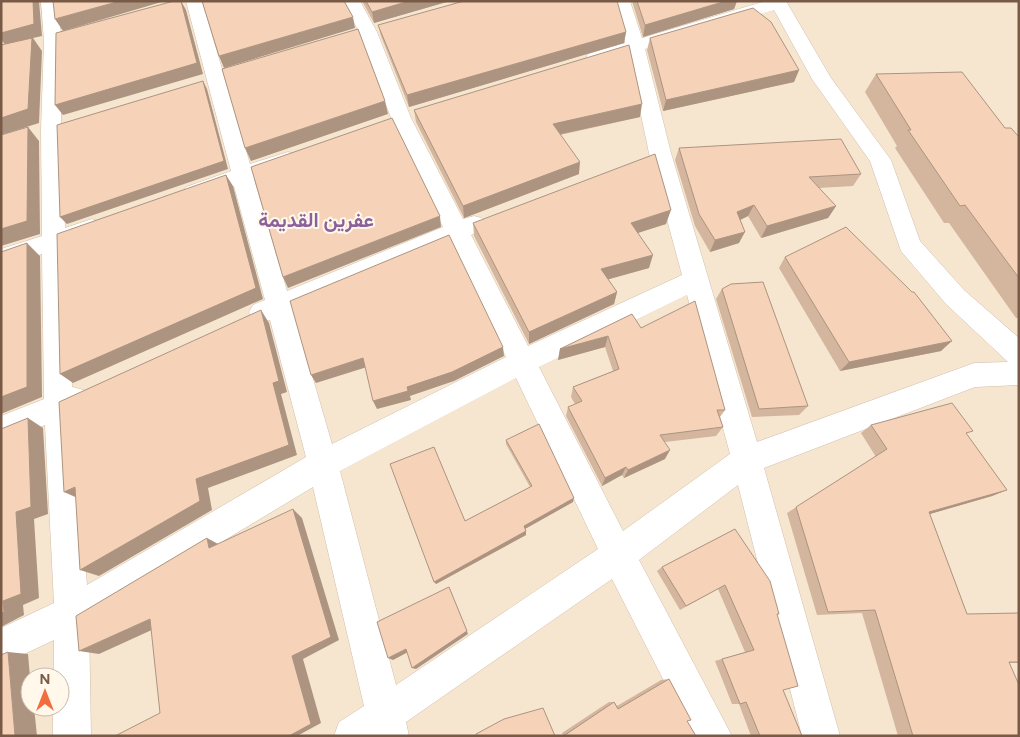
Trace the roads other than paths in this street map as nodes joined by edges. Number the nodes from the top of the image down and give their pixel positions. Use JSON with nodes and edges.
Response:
{"nodes":[{"id":1,"x":49,"y":1,"type":"edge"},
{"id":2,"x":352,"y":1,"type":"edge"},
{"id":3,"x":622,"y":1,"type":"edge"},
{"id":4,"x":777,"y":2,"type":"edge"},
{"id":5,"x":186,"y":3,"type":"edge"},
{"id":6,"x":635,"y":45,"type":"junction"},
{"id":7,"x":579,"y":62,"type":"edge"},
{"id":8,"x":308,"y":151,"type":"edge"},
{"id":9,"x":243,"y":174,"type":"junction"},
{"id":10,"x":180,"y":197,"type":"edge"},
{"id":11,"x":494,"y":217,"type":"edge"},
{"id":12,"x":108,"y":223,"type":"edge"},
{"id":13,"x":456,"y":231,"type":"junction"},
{"id":14,"x":54,"y":242,"type":"junction"},
{"id":15,"x":1,"y":258,"type":"edge"},
{"id":16,"x":697,"y":279,"type":"junction"},
{"id":17,"x":279,"y":304,"type":"junction"},
{"id":18,"x":244,"y":321,"type":"edge"},
{"id":19,"x":1019,"y":355,"type":"edge"},
{"id":20,"x":522,"y":362,"type":"junction"},
{"id":21,"x":1019,"y":373,"type":"edge"},
{"id":22,"x":94,"y":390,"type":"edge"},
{"id":23,"x":58,"y":406,"type":"junction"},
{"id":24,"x":1,"y":430,"type":"edge"},
{"id":25,"x":747,"y":460,"type":"junction"},
{"id":26,"x":323,"y":464,"type":"junction"},
{"id":27,"x":618,"y":554,"type":"junction"},
{"id":28,"x":72,"y":613,"type":"junction"},
{"id":29,"x":1,"y":647,"type":"edge"},
{"id":30,"x":387,"y":726,"type":"edge"},
{"id":31,"x":72,"y":736,"type":"edge"},
{"id":32,"x":353,"y":736,"type":"edge"},
{"id":33,"x":713,"y":736,"type":"edge"},
{"id":34,"x":821,"y":736,"type":"edge"}],
"edges":[{"from":1,"to":14,"type":"street"},
{"from":2,"to":13,"type":"street"},
{"from":3,"to":6,"type":"street"},
{"from":4,"to":6,"type":"street"},
{"from":4,"to":19,"type":"street"},
{"from":5,"to":9,"type":"street"},
{"from":6,"to":7,"type":"street"},
{"from":6,"to":16,"type":"street"},
{"from":8,"to":9,"type":"street"},
{"from":9,"to":10,"type":"street"},
{"from":9,"to":17,"type":"street"},
{"from":11,"to":13,"type":"street"},
{"from":12,"to":14,"type":"street"},
{"from":13,"to":17,"type":"street"},
{"from":13,"to":20,"type":"street"},
{"from":14,"to":15,"type":"street"},
{"from":14,"to":23,"type":"street"},
{"from":16,"to":20,"type":"street"},
{"from":16,"to":25,"type":"street"},
{"from":17,"to":18,"type":"street"},
{"from":17,"to":26,"type":"street"},
{"from":20,"to":26,"type":"street"},
{"from":20,"to":27,"type":"street"},
{"from":21,"to":25,"type":"street"},
{"from":22,"to":23,"type":"street"},
{"from":23,"to":24,"type":"street"},
{"from":23,"to":28,"type":"street"},
{"from":25,"to":27,"type":"street"},
{"from":25,"to":34,"type":"street"},
{"from":26,"to":28,"type":"street"},
{"from":26,"to":30,"type":"street"},
{"from":27,"to":30,"type":"street"},
{"from":27,"to":33,"type":"street"},
{"from":28,"to":29,"type":"street"},
{"from":28,"to":31,"type":"street"},
{"from":30,"to":32,"type":"street"}]}
